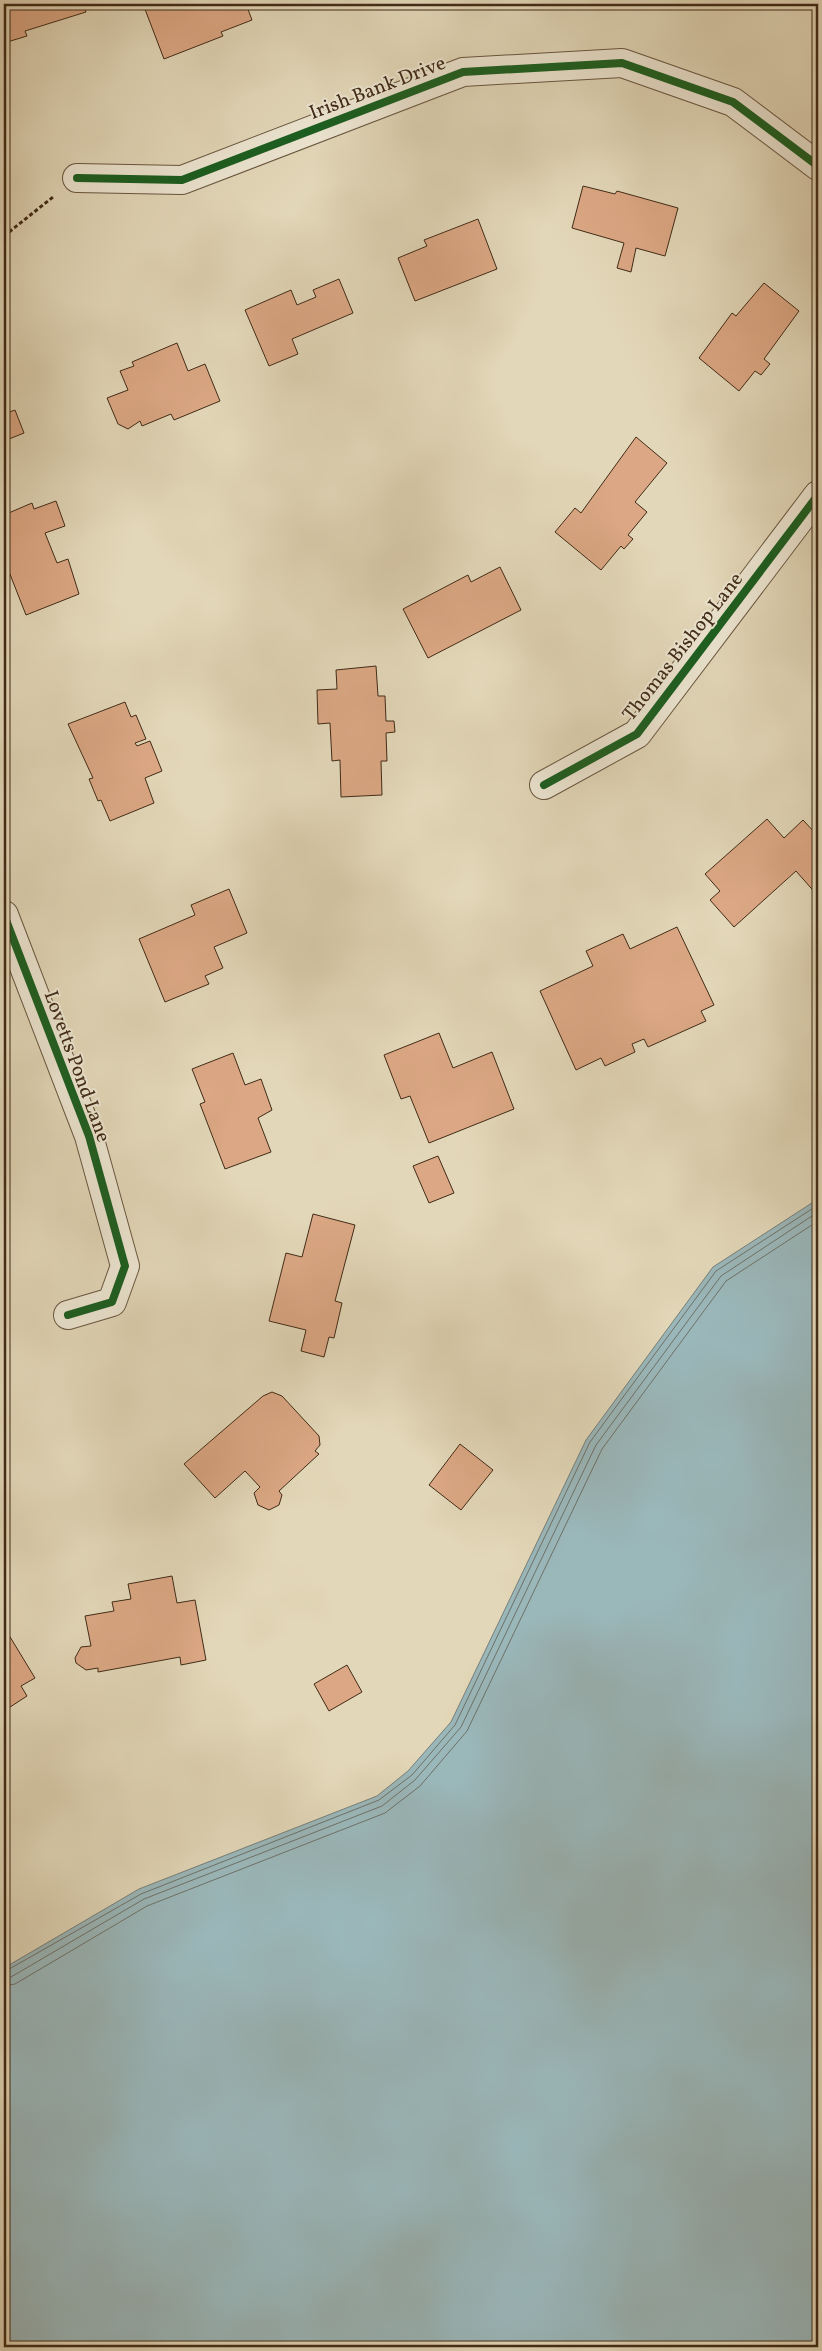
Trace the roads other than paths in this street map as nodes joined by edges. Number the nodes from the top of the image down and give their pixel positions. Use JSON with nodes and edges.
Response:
{"nodes":[{"id":1,"x":818,"y":166,"type":"edge"},
{"id":2,"x":77,"y":178,"type":"road end"},
{"id":3,"x":818,"y":494,"type":"edge"},
{"id":4,"x":544,"y":785,"type":"dead end"},
{"id":5,"x":4,"y":915,"type":"edge"},
{"id":6,"x":68,"y":1315,"type":"dead end"}],
"edges":[{"from":1,"to":2,"type":"street","name":"Irish Bank Drive"},
{"from":3,"to":4,"type":"street","name":"Thomas Bishop Lane"},
{"from":5,"to":6,"type":"street","name":"Lovetts Pond Lane"}]}
